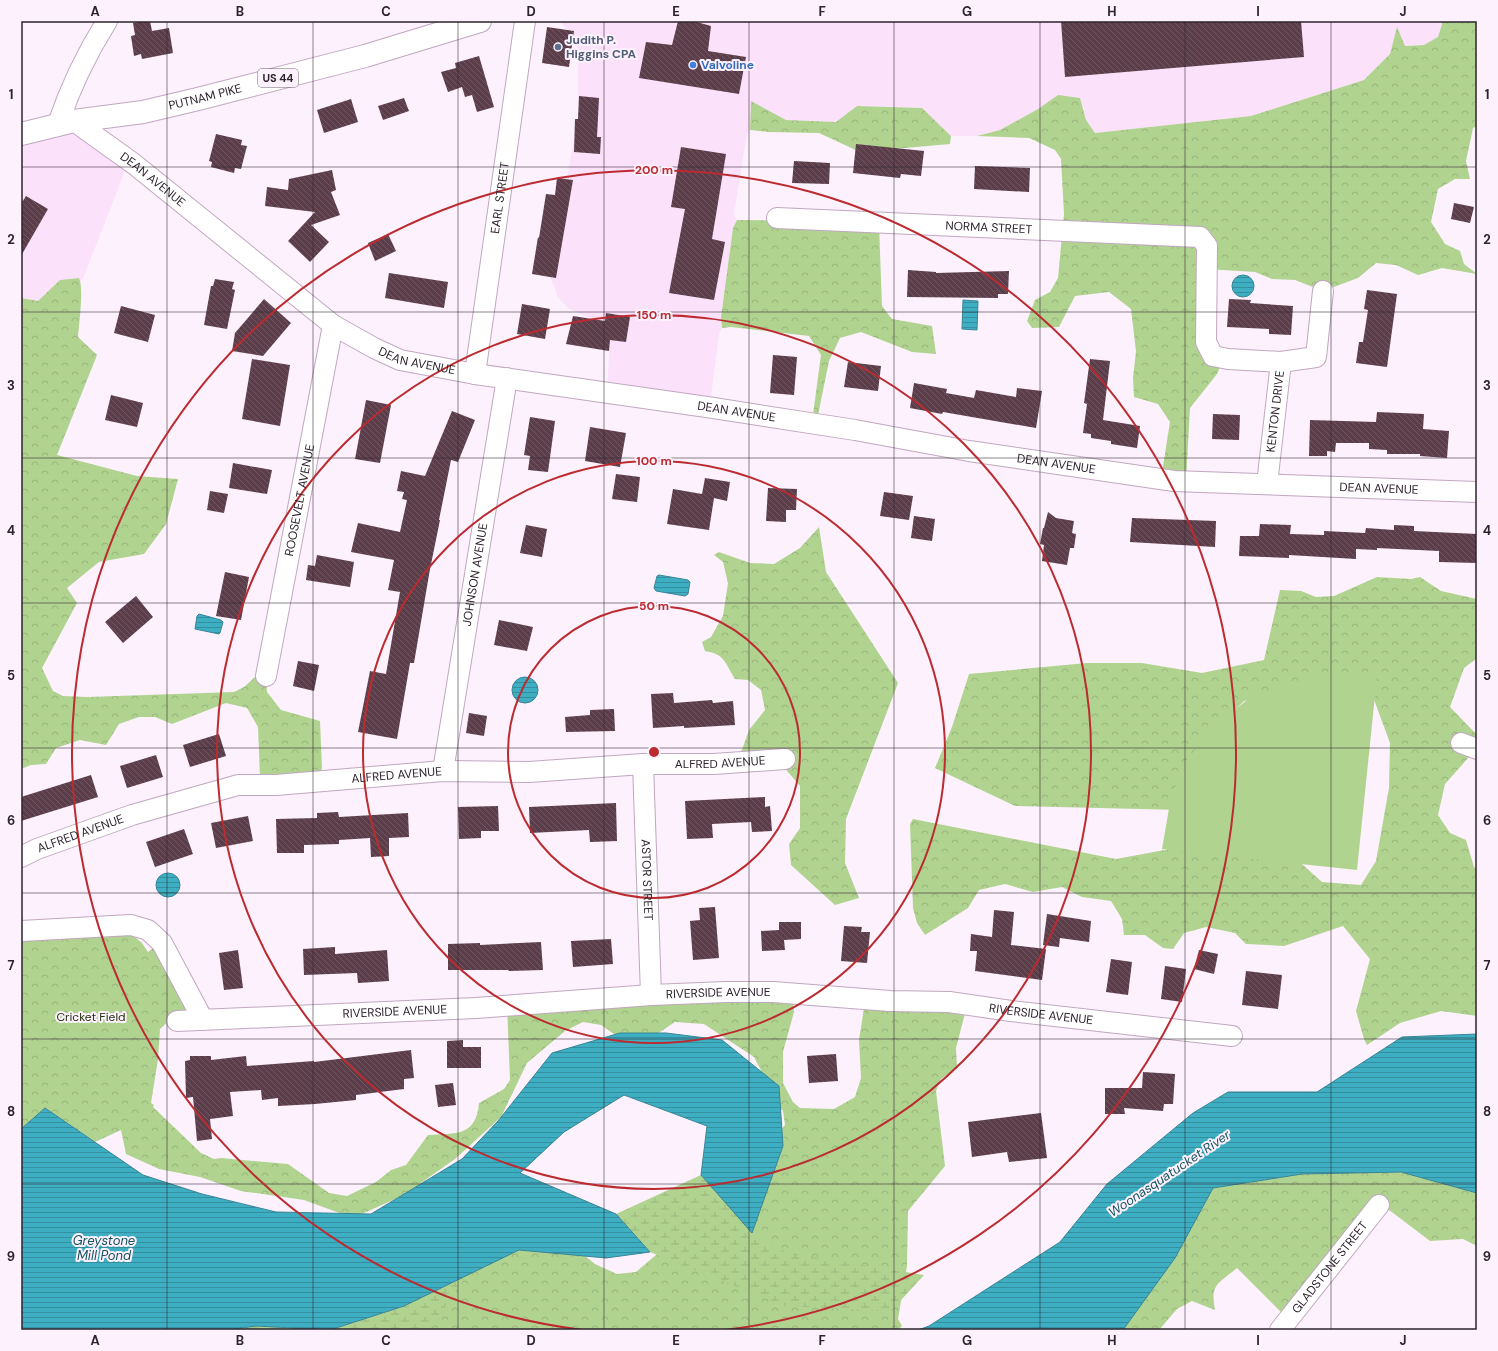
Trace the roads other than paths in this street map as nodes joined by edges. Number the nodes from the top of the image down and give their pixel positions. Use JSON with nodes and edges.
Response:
{"nodes":[{"id":1,"x":107,"y":21,"type":"edge"},
{"id":2,"x":480,"y":21,"type":"edge"},
{"id":3,"x":525,"y":21,"type":"edge"},
{"id":4,"x":66,"y":123,"type":"junction"},
{"id":5,"x":21,"y":134,"type":"edge"},
{"id":6,"x":777,"y":218,"type":"dead end"},
{"id":7,"x":1200,"y":236,"type":"joint"},
{"id":8,"x":1323,"y":291,"type":"dead end"},
{"id":9,"x":333,"y":325,"type":"junction"},
{"id":10,"x":1281,"y":362,"type":"junction"},
{"id":11,"x":475,"y":374,"type":"junction"},
{"id":12,"x":508,"y":378,"type":"junction"},
{"id":13,"x":1267,"y":484,"type":"junction"},
{"id":14,"x":1477,"y":492,"type":"edge"},
{"id":15,"x":266,"y":676,"type":"dead end"},
{"id":16,"x":785,"y":759,"type":"dead end"},
{"id":17,"x":643,"y":764,"type":"junction"},
{"id":18,"x":443,"y":771,"type":"junction"},
{"id":19,"x":21,"y":857,"type":"edge"},
{"id":20,"x":21,"y":931,"type":"edge"},
{"id":21,"x":651,"y":995,"type":"junction"},
{"id":22,"x":204,"y":1020,"type":"junction"},
{"id":23,"x":177,"y":1021,"type":"dead end"},
{"id":24,"x":1232,"y":1036,"type":"dead end"},
{"id":25,"x":1379,"y":1205,"type":"dead end"},
{"id":26,"x":1280,"y":1330,"type":"edge"}],
"edges":[{"from":1,"to":4,"type":"street"},
{"from":2,"to":4,"type":"main road","name":"PUTNAM PIKE","number":"US 44"},
{"from":3,"to":11,"type":"street","name":"EARL STREET"},
{"from":4,"to":5,"type":"main road","name":"PUTNAM PIKE","number":"US 44"},
{"from":4,"to":9,"type":"street","name":"DEAN AVENUE"},
{"from":6,"to":7,"type":"street","name":"NORMA STREET"},
{"from":7,"to":10,"type":"street","name":"KENTON DRIVE"},
{"from":8,"to":10,"type":"street"},
{"from":9,"to":11,"type":"street","name":"DEAN AVENUE"},
{"from":9,"to":15,"type":"street","name":"ROOSEVELT AVENUE"},
{"from":10,"to":13,"type":"street","name":"KENTON DRIVE"},
{"from":11,"to":12,"type":"street","name":"DEAN AVENUE"},
{"from":12,"to":13,"type":"street","name":"DEAN AVENUE"},
{"from":12,"to":18,"type":"street","name":"JOHNSON AVENUE"},
{"from":13,"to":14,"type":"street","name":"DEAN AVENUE"},
{"from":16,"to":17,"type":"street","name":"ALFRED AVENUE"},
{"from":17,"to":18,"type":"street","name":"ALFRED AVENUE"},
{"from":17,"to":21,"type":"street","name":"ASTOR STREET"},
{"from":18,"to":19,"type":"street","name":"ALFRED AVENUE"},
{"from":20,"to":22,"type":"street"},
{"from":21,"to":22,"type":"street","name":"RIVERSIDE AVENUE"},
{"from":21,"to":24,"type":"street","name":"RIVERSIDE AVENUE"},
{"from":22,"to":23,"type":"street","name":"RIVERSIDE AVENUE"},
{"from":25,"to":26,"type":"street","name":"GLADSTONE STREET"}]}
